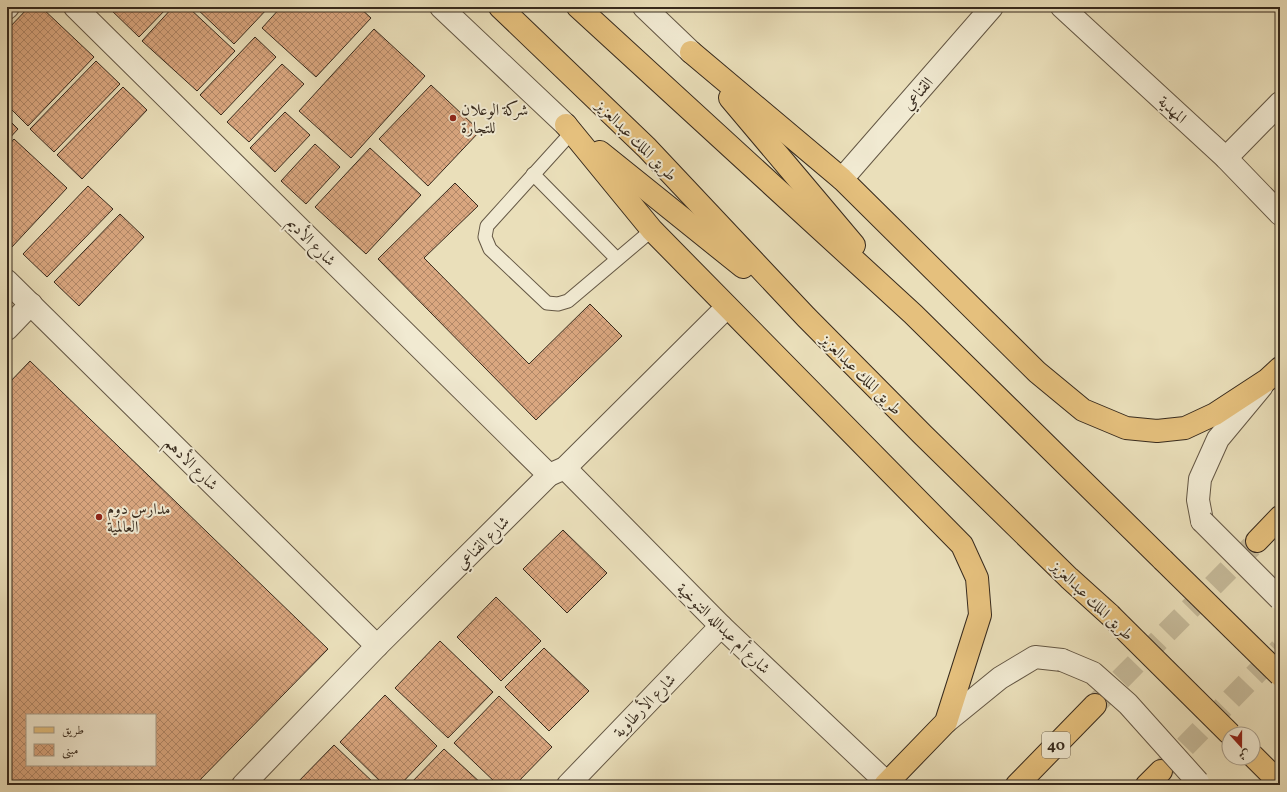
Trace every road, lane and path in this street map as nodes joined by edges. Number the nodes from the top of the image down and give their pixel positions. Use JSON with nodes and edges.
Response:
{"nodes":[{"id":1,"x":75,"y":7,"type":"edge"},
{"id":2,"x":441,"y":7,"type":"edge"},
{"id":3,"x":500,"y":7,"type":"edge"},
{"id":4,"x":578,"y":7,"type":"edge"},
{"id":5,"x":644,"y":7,"type":"edge"},
{"id":6,"x":992,"y":7,"type":"edge"},
{"id":7,"x":1062,"y":7,"type":"edge"},
{"id":8,"x":691,"y":52,"type":"junction"},
{"id":9,"x":1280,"y":103,"type":"edge"},
{"id":10,"x":569,"y":128,"type":"junction"},
{"id":11,"x":1226,"y":158,"type":"junction"},
{"id":12,"x":533,"y":174,"type":"junction"},
{"id":13,"x":842,"y":179,"type":"junction"},
{"id":14,"x":1280,"y":214,"type":"edge"},
{"id":15,"x":652,"y":230,"type":"junction"},
{"id":16,"x":617,"y":259,"type":"junction"},
{"id":17,"x":7,"y":281,"type":"edge"},
{"id":18,"x":31,"y":304,"type":"junction"},
{"id":19,"x":727,"y":307,"type":"junction"},
{"id":20,"x":913,"y":314,"type":"junction"},
{"id":21,"x":806,"y":318,"type":"junction"},
{"id":22,"x":7,"y":329,"type":"edge"},
{"id":23,"x":1274,"y":374,"type":"edge"},
{"id":24,"x":557,"y":472,"type":"junction"},
{"id":25,"x":1280,"y":517,"type":"edge"},
{"id":26,"x":1257,"y":541,"type":"tunnel mouth"},
{"id":27,"x":1280,"y":599,"type":"edge"},
{"id":28,"x":721,"y":626,"type":"junction"},
{"id":29,"x":377,"y":646,"type":"junction"},
{"id":30,"x":1280,"y":675,"type":"edge"},
{"id":31,"x":1095,"y":705,"type":"tunnel mouth"},
{"id":32,"x":946,"y":722,"type":"junction"},
{"id":33,"x":1222,"y":726,"type":"edge"},
{"id":34,"x":1261,"y":764,"type":"edge"},
{"id":35,"x":1280,"y":783,"type":"edge"},
{"id":36,"x":886,"y":784,"type":"edge"},
{"id":37,"x":1199,"y":784,"type":"edge"},
{"id":38,"x":243,"y":785,"type":"edge"},
{"id":39,"x":568,"y":785,"type":"edge"},
{"id":40,"x":1017,"y":785,"type":"edge"}],
"edges":[{"from":1,"to":24,"type":"street","name":"شارع الأديم"},
{"from":2,"to":10,"type":"street"},
{"from":3,"to":21,"type":"main road","name":"طريق الملك عبدالعزيز"},
{"from":4,"to":20,"type":"main road"},
{"from":5,"to":8,"type":"street"},
{"from":6,"to":13,"type":"street","name":"القناعي"},
{"from":7,"to":11,"type":"street","name":"المهدية"},
{"from":8,"to":13,"type":"main road"},
{"from":8,"to":20,"type":"main road"},
{"from":9,"to":11,"type":"street"},
{"from":10,"to":12,"type":"lane"},
{"from":10,"to":15,"type":"main road"},
{"from":10,"to":21,"type":"main road"},
{"from":11,"to":14,"type":"street","name":"المهدية"},
{"from":12,"to":16,"type":"lane"},
{"from":12,"to":16,"type":"lane"},
{"from":13,"to":23,"type":"main road"},
{"from":15,"to":16,"type":"lane"},
{"from":15,"to":19,"type":"main road"},
{"from":17,"to":18,"type":"street","name":"شارع الأدهم"},
{"from":18,"to":22,"type":"street"},
{"from":18,"to":29,"type":"street","name":"شارع الأدهم"},
{"from":19,"to":24,"type":"street","name":"شارع القناعي"},
{"from":19,"to":32,"type":"main road"},
{"from":20,"to":30,"type":"main road","bridge":true},
{"from":21,"to":33,"type":"main road","name":"طريق الملك عبدالعزيز","bridge":true},
{"from":23,"to":27,"type":"street","bridge":true},
{"from":24,"to":28,"type":"street","name":"شارع أم عبدالله التنوخية"},
{"from":24,"to":29,"type":"street","name":"شارع القناعي"},
{"from":25,"to":26,"type":"main road"},
{"from":28,"to":36,"type":"street","name":"شارع أم عبدالله التنوخية"},
{"from":28,"to":39,"type":"street","name":"شارع الأرطاوية"},
{"from":29,"to":38,"type":"street","name":"شارع القناعي"},
{"from":31,"to":40,"type":"main road","number":"40"},
{"from":32,"to":36,"type":"main road"},
{"from":32,"to":37,"type":"street","bridge":true},
{"from":34,"to":35,"type":"main road"}]}
